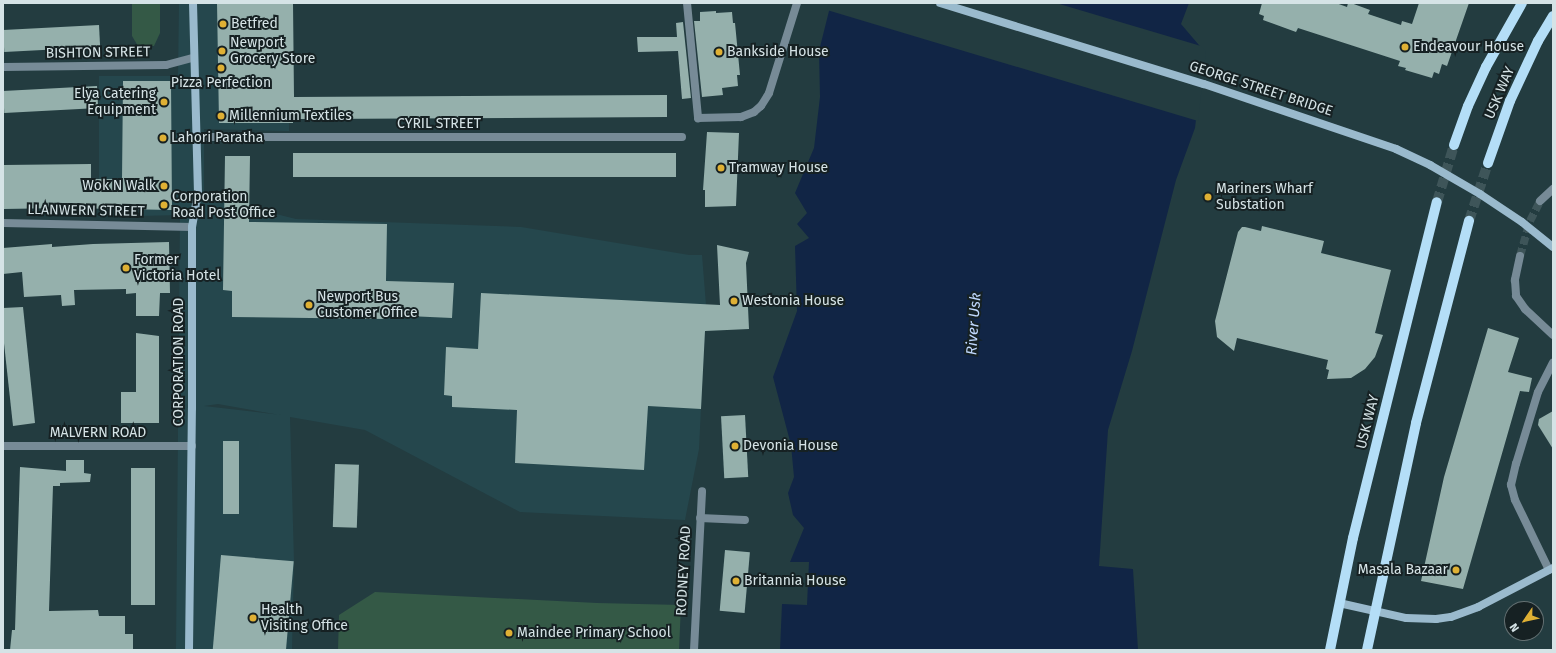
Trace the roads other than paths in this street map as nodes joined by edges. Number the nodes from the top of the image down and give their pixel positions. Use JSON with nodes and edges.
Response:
{"nodes":[{"id":1,"x":193,"y":3,"type":"edge"},
{"id":2,"x":687,"y":3,"type":"edge"},
{"id":3,"x":796,"y":3,"type":"edge"},
{"id":4,"x":940,"y":3,"type":"edge"},
{"id":5,"x":1522,"y":3,"type":"edge"},
{"id":6,"x":1553,"y":16,"type":"edge"},
{"id":7,"x":193,"y":58,"type":"junction"},
{"id":8,"x":3,"y":67,"type":"edge"},
{"id":9,"x":196,"y":137,"type":"junction"},
{"id":10,"x":682,"y":137,"type":"dead end"},
{"id":11,"x":1454,"y":145,"type":"tunnel mouth"},
{"id":12,"x":1488,"y":163,"type":"tunnel mouth"},
{"id":13,"x":1553,"y":188,"type":"edge"},
{"id":14,"x":1540,"y":201,"type":"tunnel mouth"},
{"id":15,"x":1437,"y":202,"type":"tunnel mouth"},
{"id":16,"x":1469,"y":221,"type":"tunnel mouth"},
{"id":17,"x":3,"y":223,"type":"edge"},
{"id":18,"x":192,"y":227,"type":"junction"},
{"id":19,"x":1553,"y":247,"type":"edge"},
{"id":20,"x":1520,"y":256,"type":"tunnel mouth"},
{"id":21,"x":1553,"y":335,"type":"edge"},
{"id":22,"x":1553,"y":363,"type":"edge"},
{"id":23,"x":3,"y":446,"type":"edge"},
{"id":24,"x":192,"y":446,"type":"junction"},
{"id":25,"x":702,"y":491,"type":"dead end"},
{"id":26,"x":700,"y":518,"type":"junction"},
{"id":27,"x":745,"y":520,"type":"dead end"},
{"id":28,"x":1551,"y":569,"type":"edge"},
{"id":29,"x":1339,"y":603,"type":"junction"},
{"id":30,"x":1374,"y":611,"type":"junction"},
{"id":31,"x":189,"y":650,"type":"edge"},
{"id":32,"x":694,"y":650,"type":"edge"},
{"id":33,"x":1330,"y":650,"type":"edge"},
{"id":34,"x":1367,"y":650,"type":"edge"}],
"edges":[{"from":1,"to":7,"type":"street","name":"CORPORATION ROAD"},
{"from":2,"to":3,"type":"street"},
{"from":4,"to":19,"type":"street","name":"GEORGE STREET BRIDGE","bridge":true},
{"from":5,"to":11,"type":"main road","name":"USK WAY"},
{"from":6,"to":12,"type":"main road","name":"USK WAY"},
{"from":7,"to":8,"type":"street","name":"BISHTON STREET"},
{"from":7,"to":9,"type":"street","name":"CORPORATION ROAD"},
{"from":9,"to":10,"type":"street","name":"CYRIL STREET"},
{"from":9,"to":18,"type":"street","name":"CORPORATION ROAD"},
{"from":13,"to":14,"type":"street"},
{"from":15,"to":29,"type":"main road","name":"USK WAY"},
{"from":16,"to":30,"type":"main road"},
{"from":17,"to":18,"type":"street","name":"LLANWERN STREET"},
{"from":18,"to":24,"type":"street","name":"CORPORATION ROAD"},
{"from":20,"to":21,"type":"street"},
{"from":22,"to":28,"type":"street"},
{"from":23,"to":24,"type":"street","name":"MALVERN ROAD"},
{"from":24,"to":31,"type":"street","name":"CORPORATION ROAD"},
{"from":25,"to":26,"type":"street","name":"RODNEY ROAD"},
{"from":26,"to":27,"type":"street","name":"RODNEY ROAD"},
{"from":26,"to":32,"type":"street","name":"RODNEY ROAD"},
{"from":28,"to":30,"type":"street"},
{"from":29,"to":30,"type":"street"},
{"from":29,"to":33,"type":"main road","name":"USK WAY"},
{"from":30,"to":34,"type":"main road"}]}
